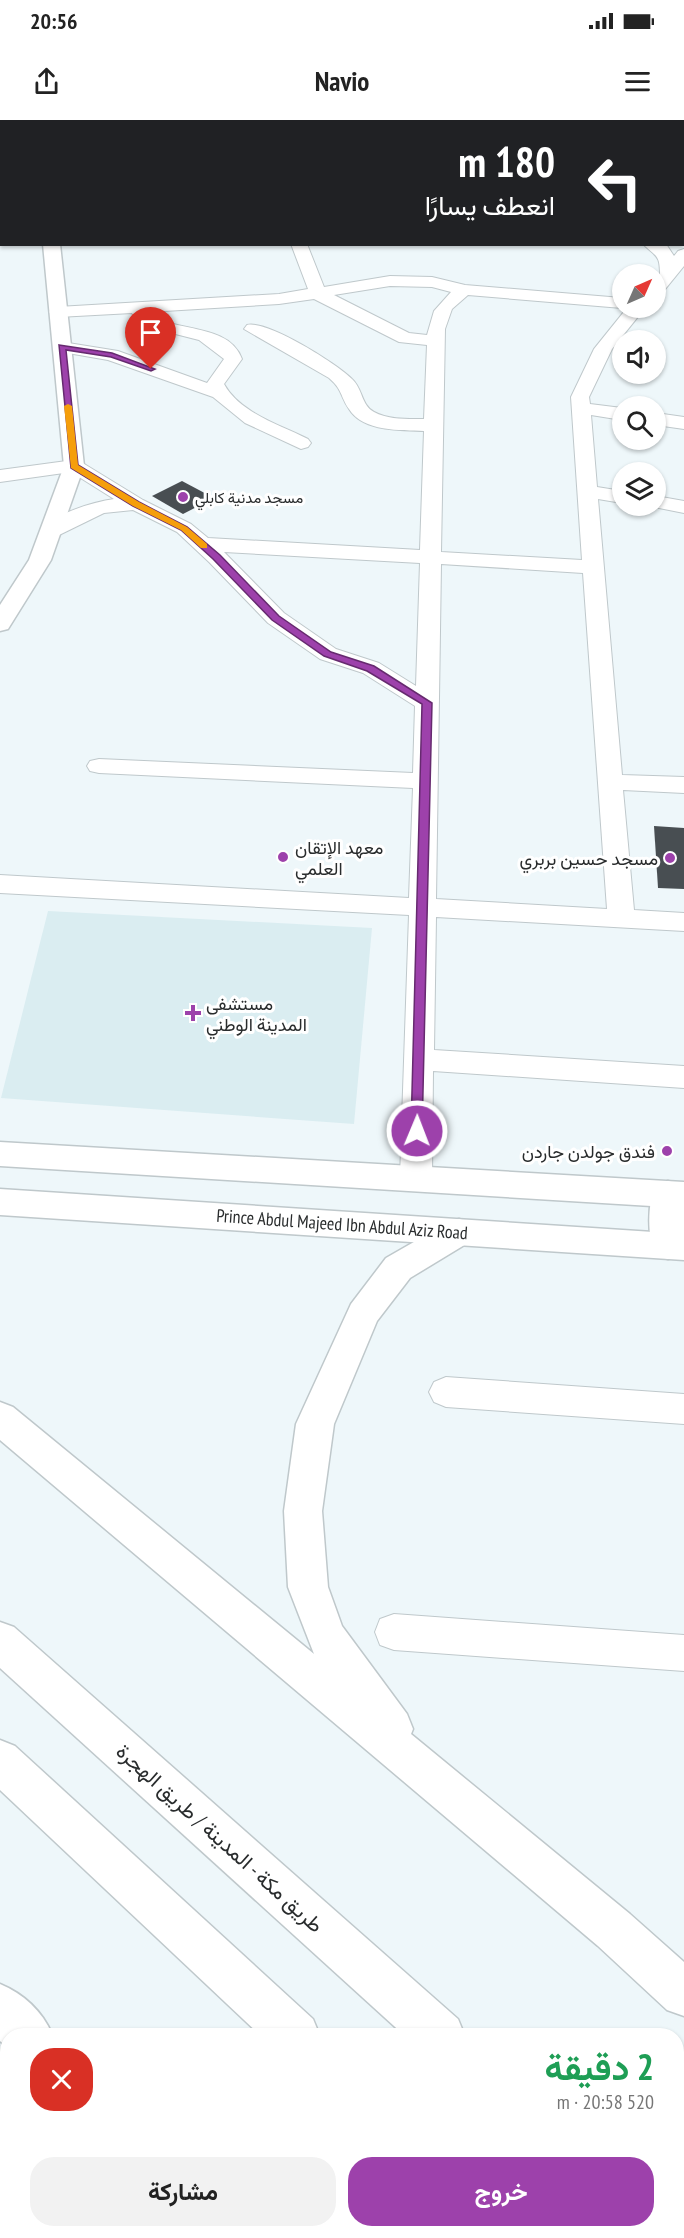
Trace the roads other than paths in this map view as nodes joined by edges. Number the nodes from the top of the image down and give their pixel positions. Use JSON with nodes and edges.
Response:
{"nodes":[{"id":1,"x":51,"y":246,"type":"edge"},
{"id":2,"x":300,"y":246,"type":"edge"},
{"id":3,"x":656,"y":246,"type":"edge"},
{"id":4,"x":684,"y":254,"type":"edge"},
{"id":5,"x":684,"y":270,"type":"edge"},
{"id":6,"x":669,"y":283,"type":"edge"},
{"id":7,"x":465,"y":290,"type":"junction"},
{"id":8,"x":323,"y":297,"type":"junction"},
{"id":9,"x":612,"y":302,"type":"edge"},
{"id":10,"x":137,"y":307,"type":"junction"},
{"id":11,"x":58,"y":312,"type":"junction"},
{"id":12,"x":625,"y":318,"type":"edge"},
{"id":13,"x":253,"y":329,"type":"junction"},
{"id":14,"x":213,"y":341,"type":"junction"},
{"id":15,"x":436,"y":341,"type":"junction"},
{"id":16,"x":62,"y":347,"type":"junction"},
{"id":17,"x":218,"y":393,"type":"junction"},
{"id":18,"x":581,"y":408,"type":"junction"},
{"id":19,"x":612,"y":413,"type":"edge"},
{"id":20,"x":666,"y":420,"type":"edge"},
{"id":21,"x":684,"y":423,"type":"edge"},
{"id":22,"x":434,"y":425,"type":"junction"},
{"id":23,"x":301,"y":443,"type":"dead end"},
{"id":24,"x":74,"y":466,"type":"junction"},
{"id":25,"x":0,"y":476,"type":"edge"},
{"id":26,"x":588,"y":491,"type":"junction"},
{"id":27,"x":612,"y":495,"type":"edge"},
{"id":28,"x":136,"y":504,"type":"junction"},
{"id":29,"x":666,"y":504,"type":"edge"},
{"id":30,"x":684,"y":507,"type":"edge"},
{"id":31,"x":50,"y":532,"type":"junction"},
{"id":32,"x":202,"y":544,"type":"junction"},
{"id":33,"x":431,"y":558,"type":"junction"},
{"id":34,"x":594,"y":567,"type":"junction"},
{"id":35,"x":0,"y":624,"type":"edge"},
{"id":36,"x":427,"y":703,"type":"junction"},
{"id":37,"x":99,"y":766,"type":"dead end"},
{"id":38,"x":425,"y":782,"type":"junction"},
{"id":39,"x":610,"y":782,"type":"junction"},
{"id":40,"x":684,"y":785,"type":"edge"},
{"id":41,"x":0,"y":884,"type":"edge"},
{"id":42,"x":422,"y":908,"type":"junction"},
{"id":43,"x":621,"y":919,"type":"junction"},
{"id":44,"x":684,"y":922,"type":"edge"},
{"id":45,"x":419,"y":1060,"type":"junction"},
{"id":46,"x":684,"y":1077,"type":"edge"},
{"id":47,"x":0,"y":1154,"type":"edge"},
{"id":48,"x":416,"y":1178,"type":"junction"},
{"id":49,"x":676,"y":1195,"type":"edge"},
{"id":50,"x":0,"y":1202,"type":"edge"},
{"id":51,"x":459,"y":1232,"type":"junction"},
{"id":52,"x":676,"y":1246,"type":"edge"},
{"id":53,"x":446,"y":1392,"type":"dead end"},
{"id":54,"x":684,"y":1409,"type":"edge"},
{"id":55,"x":0,"y":1418,"type":"edge"},
{"id":56,"x":394,"y":1632,"type":"dead end"},
{"id":57,"x":0,"y":1641,"type":"edge"},
{"id":58,"x":684,"y":1653,"type":"edge"},
{"id":59,"x":0,"y":1761,"type":"edge"},
{"id":60,"x":422,"y":1769,"type":"junction"},
{"id":61,"x":684,"y":1993,"type":"edge"},
{"id":62,"x":0,"y":2008,"type":"edge"},
{"id":63,"x":21,"y":2028,"type":"edge"},
{"id":64,"x":287,"y":2028,"type":"edge"},
{"id":65,"x":432,"y":2028,"type":"edge"}],
"edges":[{"from":1,"to":11,"type":"main road"},
{"from":2,"to":8,"type":"street"},
{"from":3,"to":6,"type":"street"},
{"from":4,"to":6,"type":"street"},
{"from":5,"to":6,"type":"street"},
{"from":7,"to":8,"type":"street"},
{"from":7,"to":9,"type":"street"},
{"from":7,"to":15,"type":"street"},
{"from":8,"to":10,"type":"street"},
{"from":8,"to":13,"type":"street"},
{"from":8,"to":15,"type":"street"},
{"from":10,"to":11,"type":"street"},
{"from":10,"to":14,"type":"street"},
{"from":11,"to":16,"type":"main road"},
{"from":12,"to":18,"type":"street"},
{"from":13,"to":14,"type":"street"},
{"from":13,"to":22,"type":"street"},
{"from":14,"to":17,"type":"street"},
{"from":15,"to":22,"type":"street"},
{"from":16,"to":17,"type":"street"},
{"from":16,"to":24,"type":"main road"},
{"from":17,"to":23,"type":"street"},
{"from":18,"to":19,"type":"street"},
{"from":18,"to":26,"type":"street"},
{"from":20,"to":21,"type":"street"},
{"from":22,"to":33,"type":"street"},
{"from":24,"to":25,"type":"street"},
{"from":24,"to":28,"type":"street"},
{"from":24,"to":31,"type":"main road"},
{"from":26,"to":27,"type":"street"},
{"from":26,"to":34,"type":"street"},
{"from":28,"to":31,"type":"street"},
{"from":28,"to":32,"type":"street"},
{"from":29,"to":30,"type":"street"},
{"from":31,"to":35,"type":"main road"},
{"from":32,"to":33,"type":"street"},
{"from":32,"to":36,"type":"street"},
{"from":33,"to":34,"type":"street"},
{"from":33,"to":36,"type":"street"},
{"from":34,"to":39,"type":"street"},
{"from":36,"to":38,"type":"street"},
{"from":37,"to":38,"type":"street"},
{"from":38,"to":42,"type":"street"},
{"from":39,"to":40,"type":"street"},
{"from":39,"to":43,"type":"street"},
{"from":41,"to":42,"type":"street"},
{"from":42,"to":43,"type":"street"},
{"from":42,"to":45,"type":"street"},
{"from":43,"to":44,"type":"street"},
{"from":45,"to":46,"type":"street"},
{"from":45,"to":48,"type":"street"},
{"from":47,"to":48,"type":"main road"},
{"from":48,"to":49,"type":"main road"},
{"from":49,"to":52,"type":"main road"},
{"from":50,"to":51,"type":"main road","name":"Prince Abdul Majeed Ibn Abdul Aziz Road"},
{"from":51,"to":52,"type":"main road","name":"Prince Abdul Majeed Ibn Abdul Aziz Road"},
{"from":51,"to":60,"type":"main road"},
{"from":53,"to":54,"type":"street"},
{"from":55,"to":60,"type":"main road"},
{"from":56,"to":58,"type":"street"},
{"from":57,"to":65,"type":"main road","name":"طريق مكة - المدينة / طريق الهجرة"},
{"from":59,"to":64,"type":"main road"},
{"from":60,"to":61,"type":"main road"},
{"from":62,"to":63,"type":"main road"}]}
